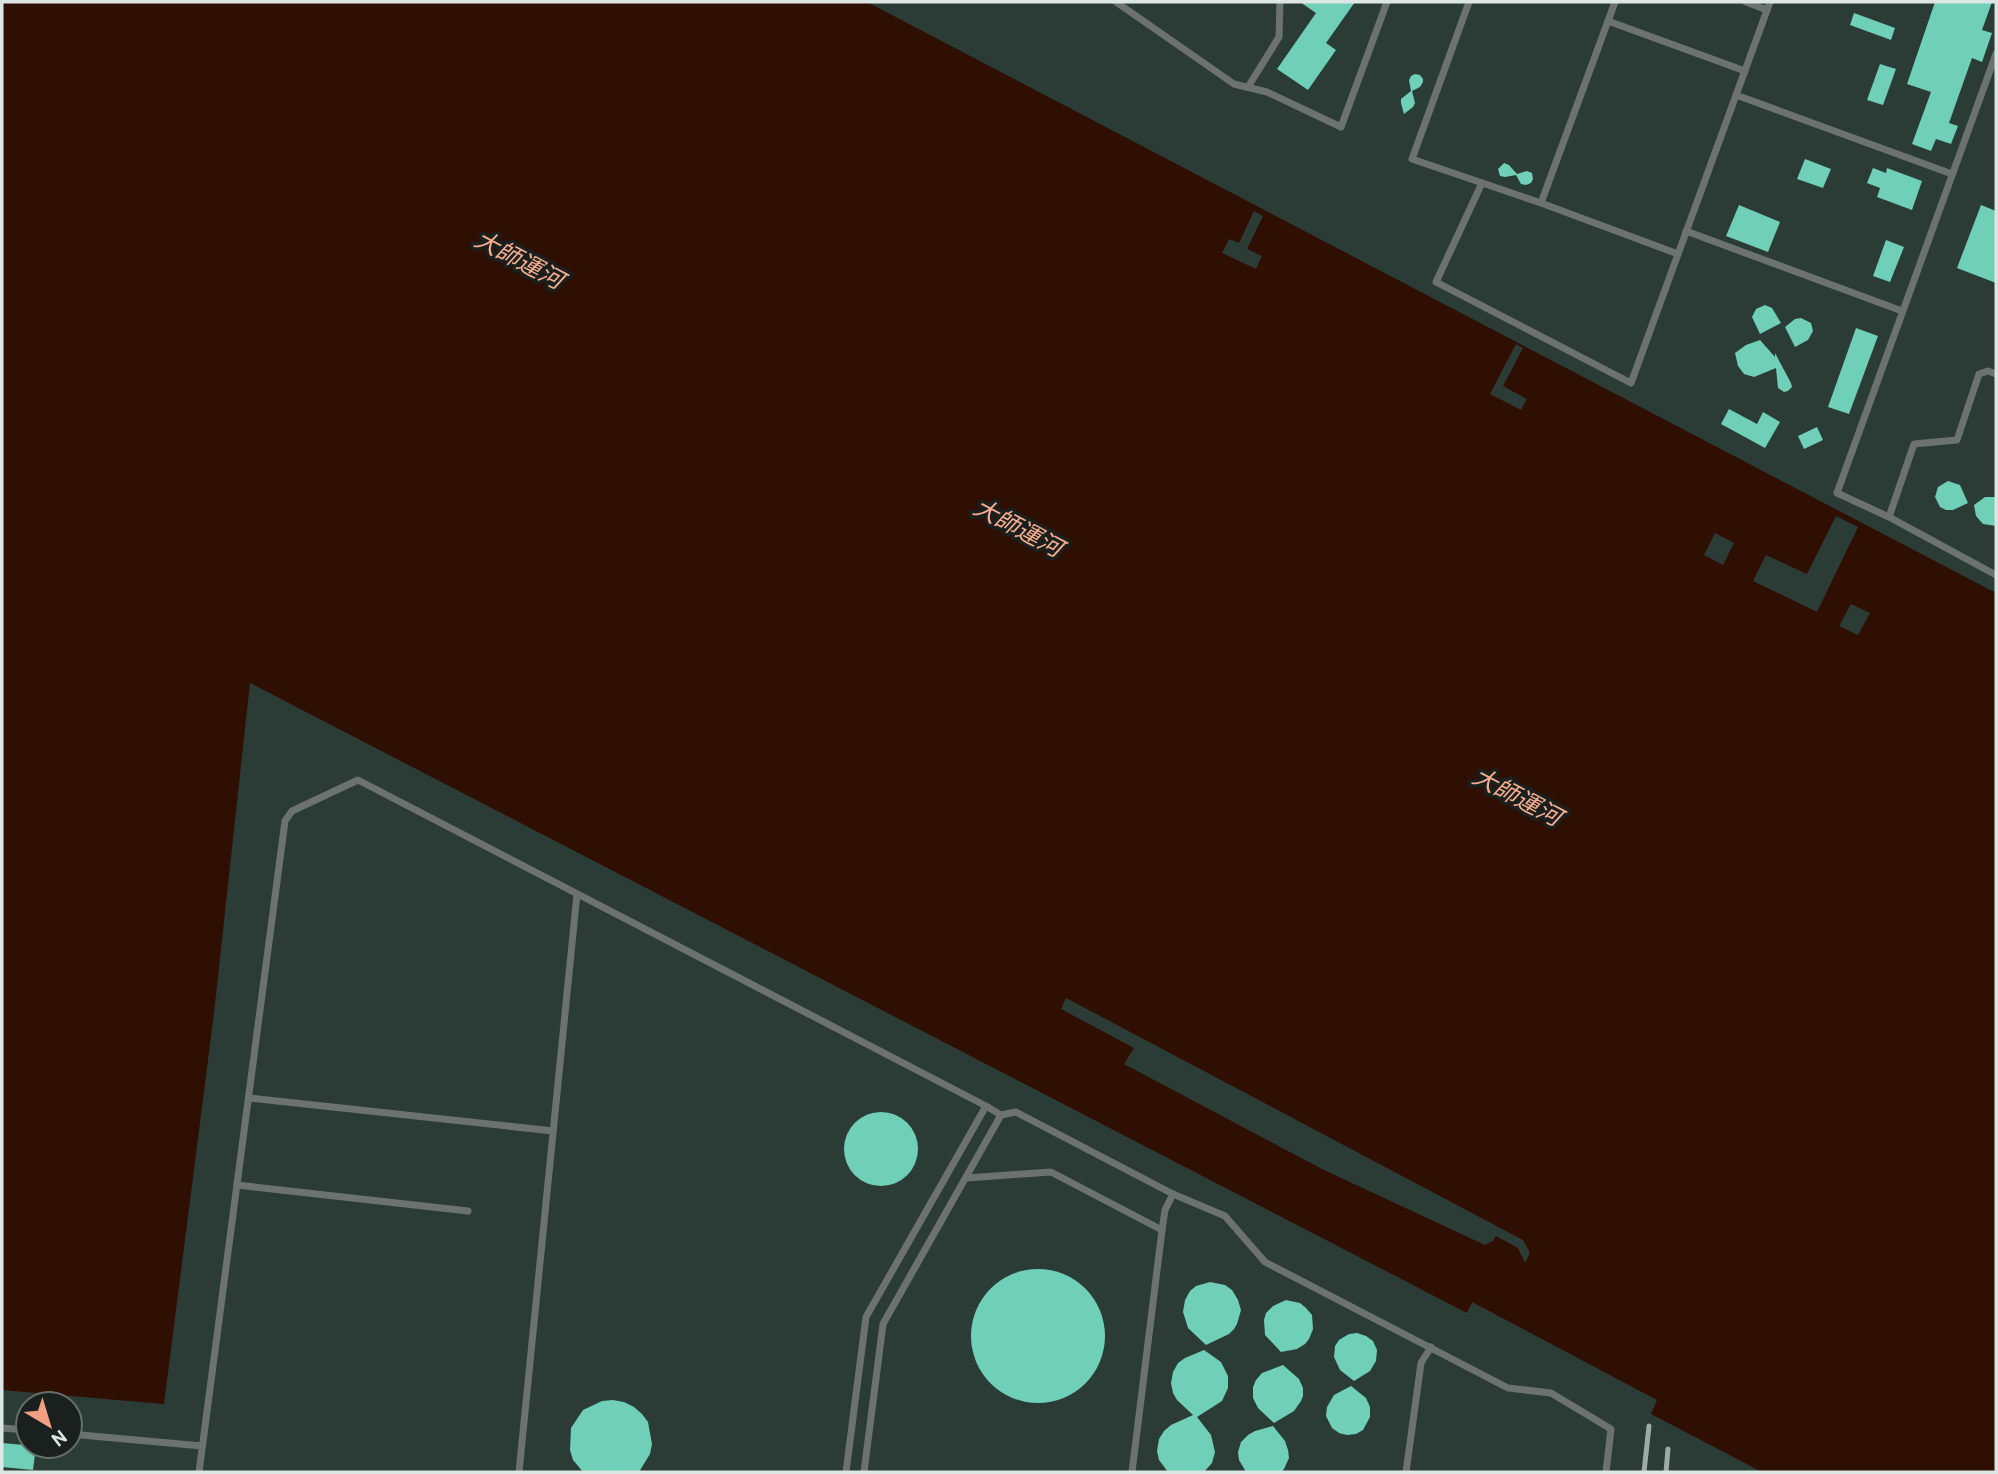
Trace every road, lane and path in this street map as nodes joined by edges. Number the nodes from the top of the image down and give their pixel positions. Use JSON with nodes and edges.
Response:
{"nodes":[{"id":1,"x":1116,"y":2,"type":"edge"},
{"id":2,"x":1280,"y":2,"type":"edge"},
{"id":3,"x":1387,"y":2,"type":"edge"},
{"id":4,"x":1469,"y":2,"type":"edge"},
{"id":5,"x":1615,"y":2,"type":"edge"},
{"id":6,"x":1746,"y":2,"type":"edge"},
{"id":7,"x":1769,"y":6,"type":"edge"},
{"id":8,"x":1608,"y":21,"type":"junction"},
{"id":9,"x":1996,"y":54,"type":"edge"},
{"id":10,"x":1745,"y":71,"type":"junction"},
{"id":11,"x":1248,"y":87,"type":"junction"},
{"id":12,"x":1736,"y":95,"type":"junction"},
{"id":13,"x":1952,"y":174,"type":"junction"},
{"id":14,"x":1482,"y":183,"type":"junction"},
{"id":15,"x":1541,"y":203,"type":"junction"},
{"id":16,"x":1686,"y":231,"type":"junction"},
{"id":17,"x":1678,"y":254,"type":"junction"},
{"id":18,"x":1902,"y":311,"type":"junction"},
{"id":19,"x":1996,"y":374,"type":"edge"},
{"id":20,"x":1889,"y":517,"type":"junction"},
{"id":21,"x":1996,"y":575,"type":"edge"},
{"id":22,"x":578,"y":894,"type":"junction"},
{"id":23,"x":249,"y":1098,"type":"junction"},
{"id":24,"x":986,"y":1106,"type":"junction"},
{"id":25,"x":1002,"y":1115,"type":"junction"},
{"id":26,"x":553,"y":1131,"type":"junction"},
{"id":27,"x":967,"y":1178,"type":"junction"},
{"id":28,"x":237,"y":1185,"type":"junction"},
{"id":29,"x":1173,"y":1194,"type":"junction"},
{"id":30,"x":468,"y":1212,"type":"dead end"},
{"id":31,"x":1163,"y":1230,"type":"junction"},
{"id":32,"x":1431,"y":1347,"type":"junction"},
{"id":33,"x":84,"y":1435,"type":"edge"},
{"id":34,"x":202,"y":1446,"type":"junction"},
{"id":35,"x":199,"y":1472,"type":"edge"},
{"id":36,"x":519,"y":1472,"type":"edge"},
{"id":37,"x":845,"y":1472,"type":"edge"},
{"id":38,"x":864,"y":1472,"type":"edge"},
{"id":39,"x":1132,"y":1472,"type":"edge"},
{"id":40,"x":1406,"y":1472,"type":"edge"},
{"id":41,"x":1606,"y":1472,"type":"edge"}],
"edges":[{"from":1,"to":11,"type":"lane"},
{"from":2,"to":11,"type":"lane"},
{"from":3,"to":11,"type":"lane"},
{"from":4,"to":14,"type":"lane"},
{"from":5,"to":8,"type":"lane"},
{"from":6,"to":7,"type":"lane"},
{"from":7,"to":10,"type":"lane"},
{"from":8,"to":10,"type":"lane"},
{"from":8,"to":15,"type":"lane"},
{"from":9,"to":13,"type":"lane"},
{"from":10,"to":12,"type":"lane"},
{"from":12,"to":13,"type":"lane"},
{"from":12,"to":16,"type":"lane"},
{"from":13,"to":18,"type":"lane"},
{"from":14,"to":15,"type":"lane"},
{"from":14,"to":17,"type":"lane"},
{"from":15,"to":17,"type":"lane"},
{"from":16,"to":17,"type":"lane"},
{"from":16,"to":18,"type":"lane"},
{"from":18,"to":20,"type":"lane"},
{"from":19,"to":20,"type":"lane"},
{"from":20,"to":21,"type":"lane"},
{"from":22,"to":23,"type":"lane"},
{"from":22,"to":24,"type":"lane"},
{"from":22,"to":26,"type":"lane"},
{"from":23,"to":26,"type":"lane"},
{"from":23,"to":28,"type":"lane"},
{"from":24,"to":25,"type":"lane"},
{"from":24,"to":37,"type":"lane"},
{"from":25,"to":27,"type":"lane"},
{"from":25,"to":29,"type":"lane"},
{"from":26,"to":36,"type":"lane"},
{"from":27,"to":31,"type":"lane"},
{"from":27,"to":38,"type":"lane"},
{"from":28,"to":30,"type":"lane"},
{"from":28,"to":34,"type":"lane"},
{"from":29,"to":31,"type":"lane"},
{"from":29,"to":32,"type":"lane"},
{"from":31,"to":39,"type":"lane"},
{"from":32,"to":40,"type":"lane"},
{"from":32,"to":41,"type":"lane"},
{"from":33,"to":34,"type":"lane"},
{"from":34,"to":35,"type":"lane"}]}
